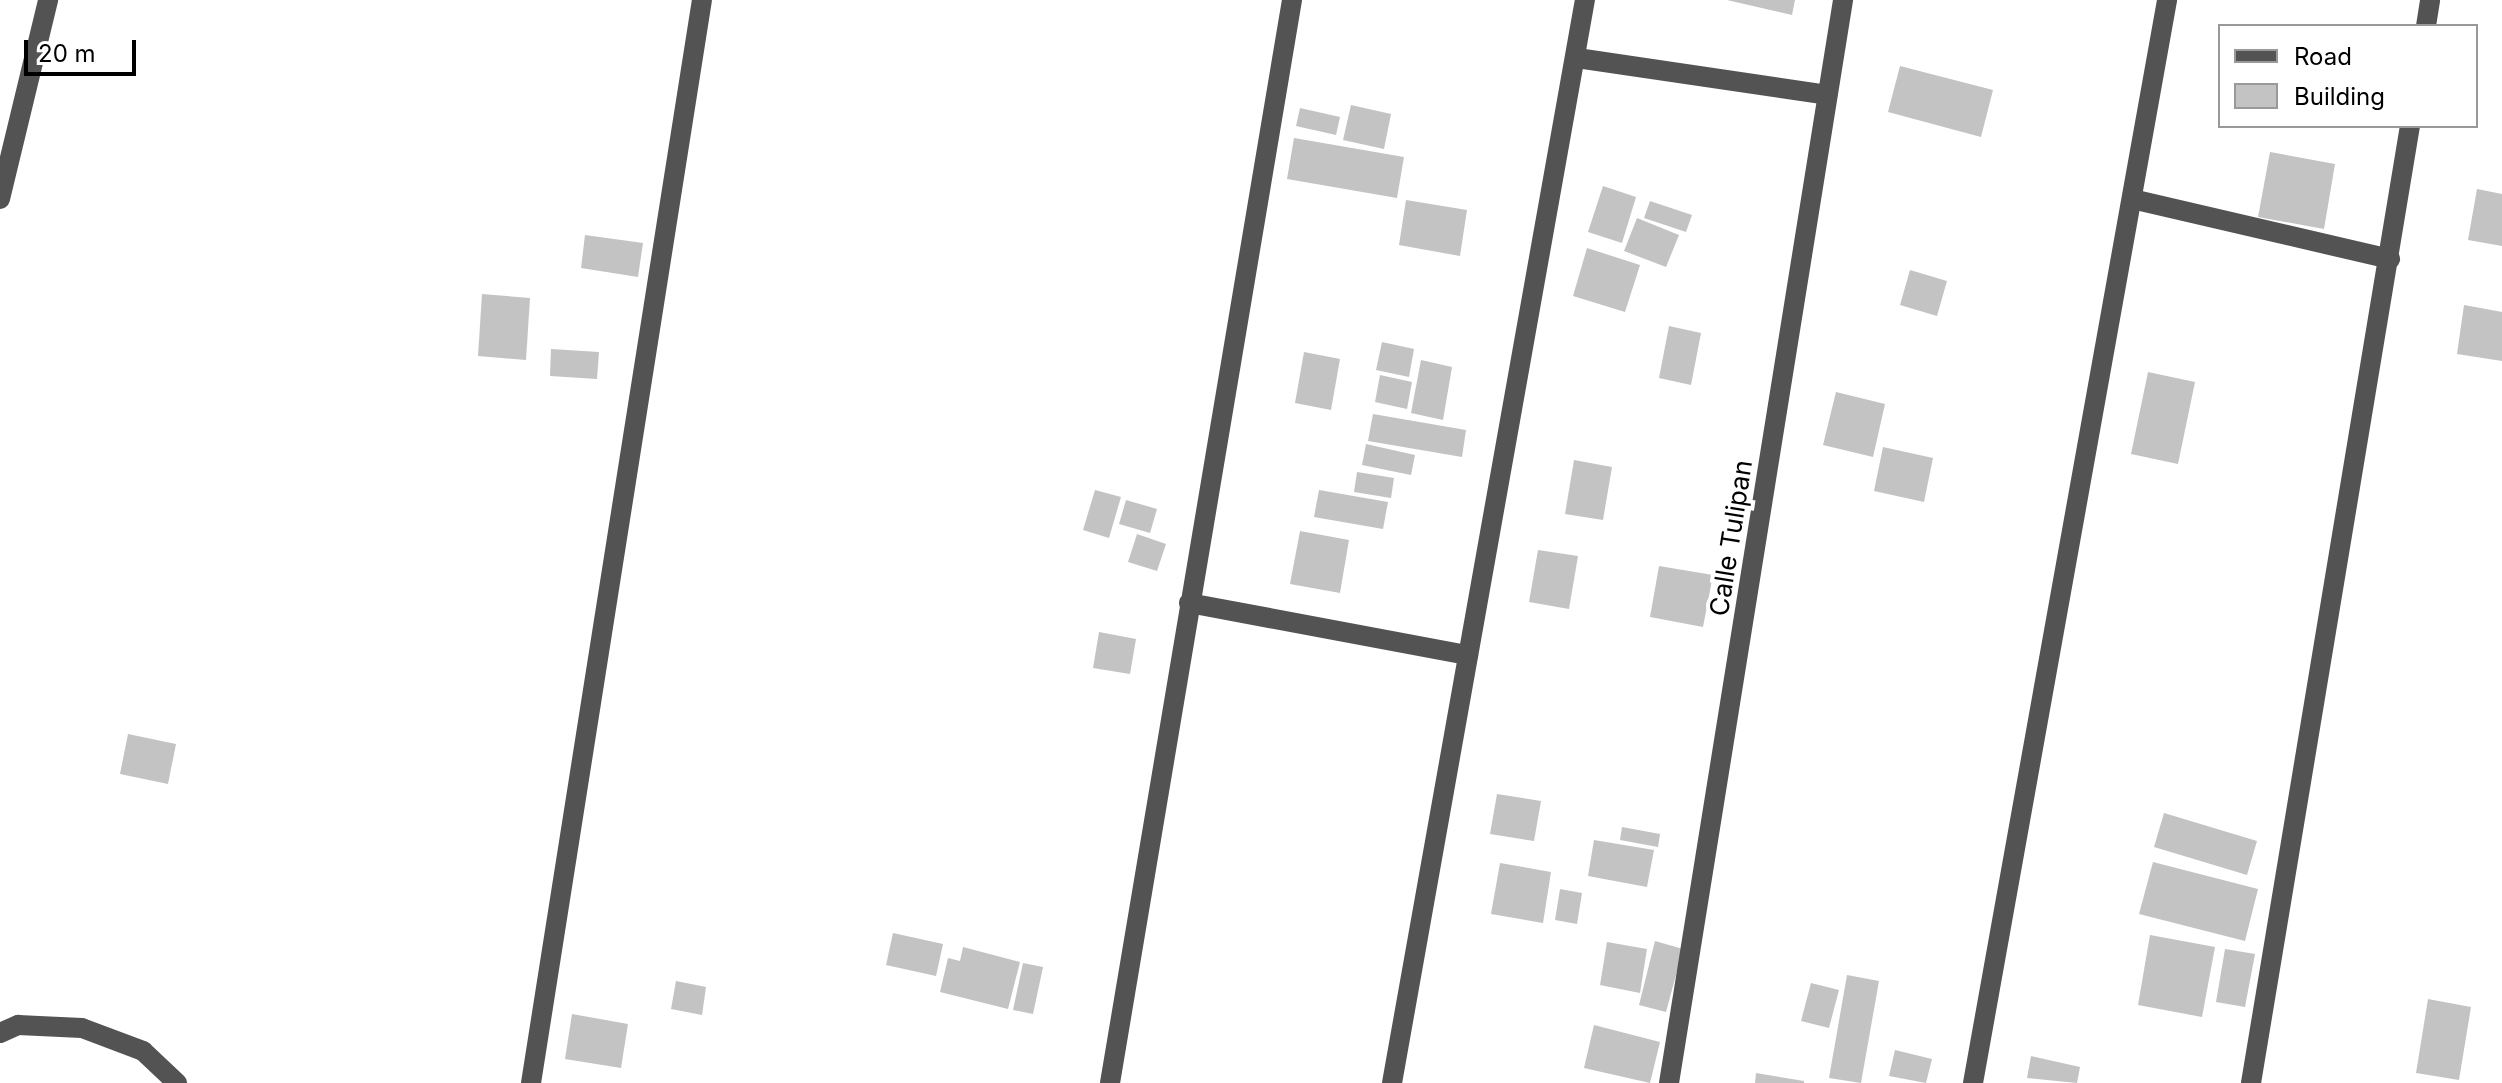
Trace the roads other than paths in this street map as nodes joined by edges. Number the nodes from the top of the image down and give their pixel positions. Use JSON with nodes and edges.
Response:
{"nodes":[{"id":1,"x":48,"y":0,"type":"edge"},
{"id":2,"x":702,"y":0,"type":"edge"},
{"id":3,"x":1292,"y":0,"type":"edge"},
{"id":4,"x":1585,"y":0,"type":"edge"},
{"id":5,"x":1843,"y":0,"type":"edge"},
{"id":6,"x":2167,"y":0,"type":"edge"},
{"id":7,"x":2430,"y":0,"type":"edge"},
{"id":8,"x":2426,"y":24,"type":"edge"},
{"id":9,"x":1577,"y":58,"type":"junction"},
{"id":10,"x":1827,"y":95,"type":"junction"},
{"id":11,"x":2410,"y":128,"type":"edge"},
{"id":12,"x":0,"y":199,"type":"edge"},
{"id":13,"x":2132,"y":199,"type":"junction"},
{"id":14,"x":2390,"y":259,"type":"junction"},
{"id":15,"x":1189,"y":603,"type":"junction"},
{"id":16,"x":1468,"y":655,"type":"junction"},
{"id":17,"x":0,"y":1033,"type":"edge"},
{"id":18,"x":177,"y":1083,"type":"edge"},
{"id":19,"x":531,"y":1083,"type":"edge"},
{"id":20,"x":1110,"y":1083,"type":"edge"},
{"id":21,"x":1392,"y":1083,"type":"edge"},
{"id":22,"x":1669,"y":1083,"type":"edge"},
{"id":23,"x":1973,"y":1083,"type":"edge"},
{"id":24,"x":2251,"y":1083,"type":"edge"}],
"edges":[{"from":1,"to":12,"type":"street"},
{"from":2,"to":19,"type":"street"},
{"from":3,"to":15,"type":"street"},
{"from":4,"to":9,"type":"street"},
{"from":5,"to":10,"type":"street","name":"Calle Tulipan"},
{"from":6,"to":13,"type":"street"},
{"from":7,"to":8,"type":"street"},
{"from":9,"to":10,"type":"street"},
{"from":9,"to":16,"type":"street"},
{"from":10,"to":22,"type":"street","name":"Calle Tulipan"},
{"from":11,"to":14,"type":"street"},
{"from":13,"to":14,"type":"street"},
{"from":13,"to":23,"type":"street"},
{"from":14,"to":24,"type":"street"},
{"from":15,"to":16,"type":"street"},
{"from":15,"to":20,"type":"street"},
{"from":16,"to":21,"type":"street"},
{"from":17,"to":18,"type":"street"}]}
